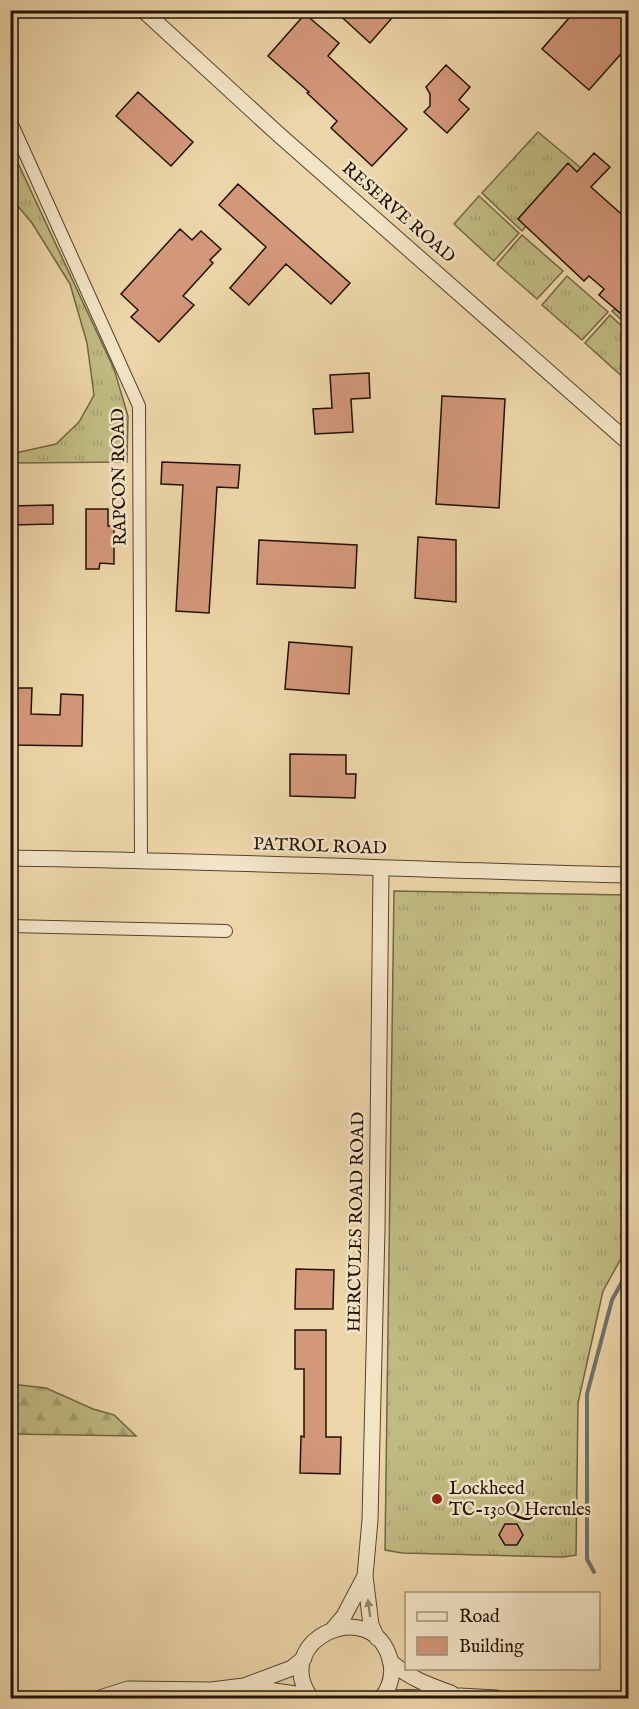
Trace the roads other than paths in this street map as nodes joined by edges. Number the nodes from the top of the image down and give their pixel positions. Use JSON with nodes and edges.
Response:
{"nodes":[{"id":1,"x":144,"y":10,"type":"edge"},
{"id":2,"x":10,"y":120,"type":"edge"},
{"id":3,"x":628,"y":442,"type":"edge"},
{"id":4,"x":10,"y":858,"type":"edge"},
{"id":5,"x":141,"y":860,"type":"junction"},
{"id":6,"x":381,"y":869,"type":"junction"},
{"id":7,"x":628,"y":875,"type":"edge"},
{"id":8,"x":10,"y":926,"type":"edge"},
{"id":9,"x":226,"y":931,"type":"dead end"},
{"id":10,"x":365,"y":1576,"type":"junction"},
{"id":11,"x":333,"y":1629,"type":"junction"},
{"id":12,"x":377,"y":1638,"type":"junction"},
{"id":13,"x":304,"y":1658,"type":"junction"},
{"id":14,"x":390,"y":1661,"type":"junction"},
{"id":15,"x":244,"y":1686,"type":"junction"},
{"id":16,"x":460,"y":1696,"type":"junction"},
{"id":17,"x":100,"y":1698,"type":"edge"},
{"id":18,"x":309,"y":1698,"type":"edge"},
{"id":19,"x":382,"y":1698,"type":"edge"},
{"id":20,"x":392,"y":1698,"type":"edge"},
{"id":21,"x":496,"y":1698,"type":"edge"}],
"edges":[{"from":1,"to":3,"type":"street","name":"RESERVE ROAD"},
{"from":2,"to":5,"type":"street","name":"RAPCON ROAD"},
{"from":4,"to":5,"type":"street","name":"PATROL ROAD"},
{"from":5,"to":6,"type":"street","name":"PATROL ROAD"},
{"from":6,"to":7,"type":"street","name":"PATROL ROAD"},
{"from":6,"to":10,"type":"street","name":"HERCULES ROAD ROAD"},
{"from":8,"to":9,"type":"street"},
{"from":10,"to":11,"type":"street"},
{"from":12,"to":10,"type":"street","one_way":true},
{"from":11,"to":12,"type":"street"},
{"from":11,"to":13,"type":"street"},
{"from":12,"to":14,"type":"street"},
{"from":13,"to":15,"type":"street"},
{"from":13,"to":18,"type":"street"},
{"from":14,"to":16,"type":"street"},
{"from":14,"to":19,"type":"street"},
{"from":15,"to":17,"type":"street"},
{"from":15,"to":18,"type":"street"},
{"from":16,"to":20,"type":"street"},
{"from":16,"to":21,"type":"street"}]}
